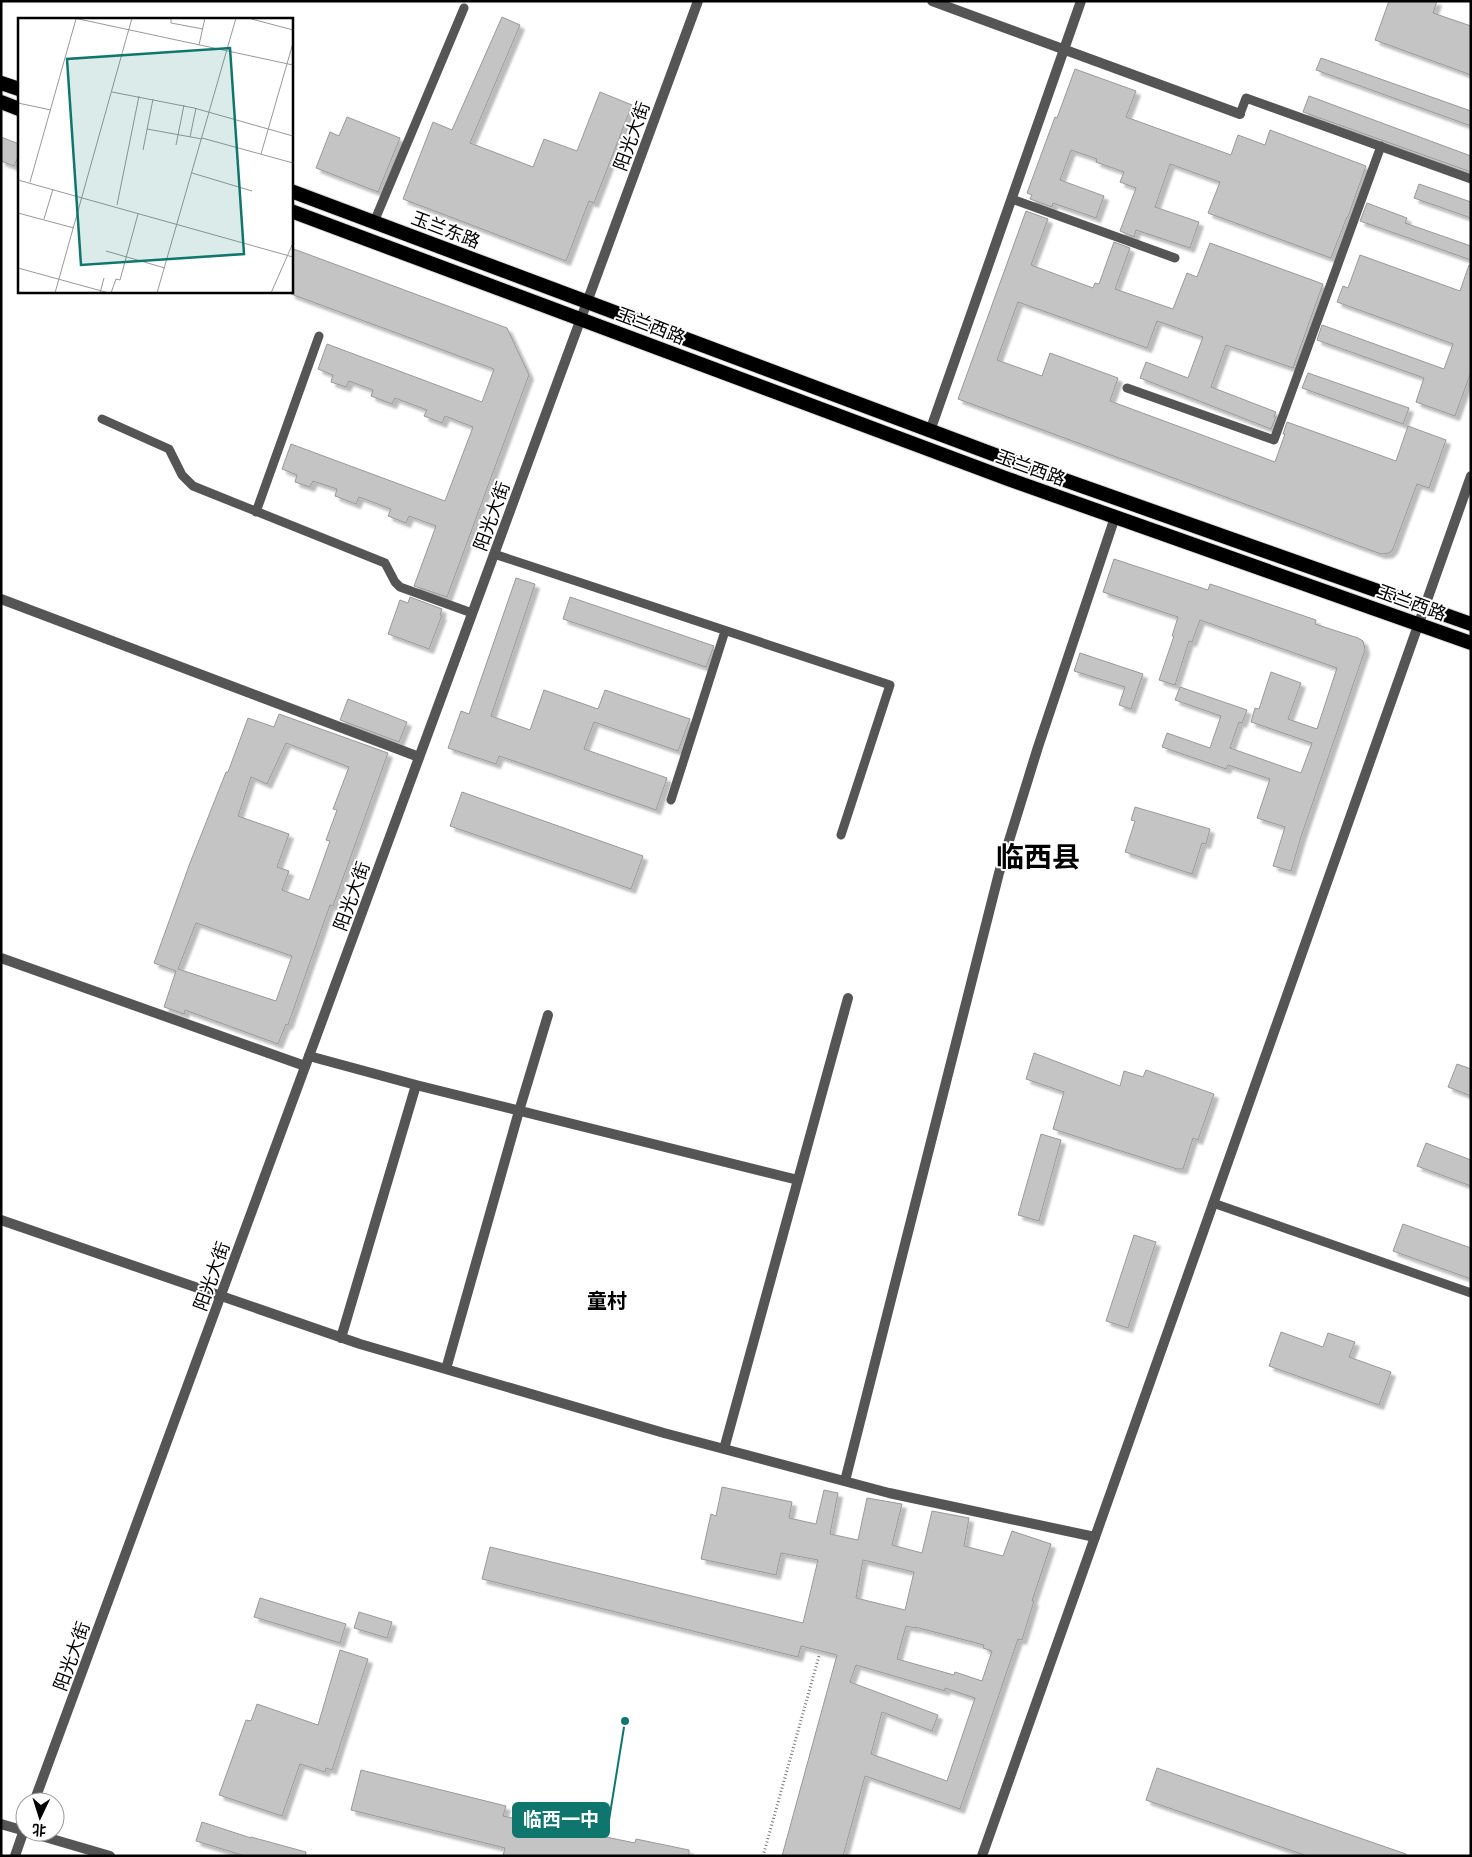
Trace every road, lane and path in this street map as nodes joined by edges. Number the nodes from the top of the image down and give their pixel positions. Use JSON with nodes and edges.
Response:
{"nodes":[{"id":1,"x":698,"y":1,"type":"edge"},
{"id":2,"x":932,"y":1,"type":"edge"},
{"id":3,"x":1081,"y":1,"type":"edge"},
{"id":4,"x":464,"y":8,"type":"dead end"},
{"id":5,"x":1064,"y":50,"type":"junction"},
{"id":6,"x":1,"y":83,"type":"edge"},
{"id":7,"x":18,"y":89,"type":"edge"},
{"id":8,"x":1,"y":102,"type":"edge"},
{"id":9,"x":18,"y":108,"type":"edge"},
{"id":10,"x":1240,"y":114,"type":"joint"},
{"id":11,"x":1381,"y":146,"type":"junction"},
{"id":12,"x":1471,"y":179,"type":"edge"},
{"id":13,"x":292,"y":191,"type":"edge"},
{"id":14,"x":1012,"y":199,"type":"junction"},
{"id":15,"x":292,"y":211,"type":"edge"},
{"id":16,"x":374,"y":222,"type":"junction"},
{"id":17,"x":1175,"y":258,"type":"dead end"},
{"id":18,"x":587,"y":302,"type":"junction"},
{"id":19,"x":580,"y":319,"type":"junction"},
{"id":20,"x":319,"y":336,"type":"dead end"},
{"id":21,"x":1126,"y":388,"type":"dead end"},
{"id":22,"x":102,"y":419,"type":"dead end"},
{"id":23,"x":930,"y":431,"type":"junction"},
{"id":24,"x":1471,"y":476,"type":"edge"},
{"id":25,"x":256,"y":512,"type":"junction"},
{"id":26,"x":1116,"y":517,"type":"junction"},
{"id":27,"x":494,"y":554,"type":"junction"},
{"id":28,"x":1,"y":599,"type":"edge"},
{"id":29,"x":1424,"y":607,"type":"junction"},
{"id":30,"x":472,"y":613,"type":"junction"},
{"id":31,"x":1418,"y":624,"type":"junction"},
{"id":32,"x":1471,"y":624,"type":"edge"},
{"id":33,"x":725,"y":631,"type":"junction"},
{"id":34,"x":1471,"y":643,"type":"edge"},
{"id":35,"x":419,"y":757,"type":"junction"},
{"id":36,"x":671,"y":800,"type":"dead end"},
{"id":37,"x":841,"y":835,"type":"dead end"},
{"id":38,"x":1,"y":958,"type":"edge"},
{"id":39,"x":848,"y":998,"type":"dead end"},
{"id":40,"x":548,"y":1015,"type":"dead end"},
{"id":41,"x":307,"y":1061,"type":"junction"},
{"id":42,"x":416,"y":1085,"type":"junction"},
{"id":43,"x":519,"y":1111,"type":"junction"},
{"id":44,"x":798,"y":1180,"type":"junction"},
{"id":45,"x":1213,"y":1204,"type":"junction"},
{"id":46,"x":1,"y":1220,"type":"edge"},
{"id":47,"x":1471,"y":1293,"type":"edge"},
{"id":48,"x":220,"y":1297,"type":"junction"},
{"id":49,"x":341,"y":1338,"type":"junction"},
{"id":50,"x":446,"y":1369,"type":"junction"},
{"id":51,"x":724,"y":1449,"type":"junction"},
{"id":52,"x":845,"y":1481,"type":"junction"},
{"id":53,"x":1095,"y":1537,"type":"junction"},
{"id":54,"x":819,"y":1656,"type":"dead end"},
{"id":55,"x":38,"y":1792,"type":"edge"},
{"id":56,"x":1,"y":1824,"type":"edge"},
{"id":57,"x":15,"y":1827,"type":"edge"},
{"id":58,"x":21,"y":1842,"type":"edge"},
{"id":59,"x":65,"y":1842,"type":"edge"},
{"id":60,"x":15,"y":1856,"type":"edge"},
{"id":61,"x":110,"y":1856,"type":"edge"},
{"id":62,"x":763,"y":1856,"type":"edge"},
{"id":63,"x":982,"y":1856,"type":"edge"}],
"edges":[{"from":1,"to":18,"type":"street","name":"阳光大街"},
{"from":2,"to":5,"type":"street"},
{"from":3,"to":5,"type":"street"},
{"from":4,"to":16,"type":"lane"},
{"from":5,"to":10,"type":"street"},
{"from":5,"to":14,"type":"street"},
{"from":6,"to":7,"type":"highway"},
{"from":8,"to":9,"type":"highway"},
{"from":10,"to":11,"type":"lane"},
{"from":11,"to":12,"type":"lane"},
{"from":11,"to":21,"type":"lane"},
{"from":13,"to":16,"type":"highway","name":"玉兰东路"},
{"from":14,"to":17,"type":"lane"},
{"from":14,"to":23,"type":"street"},
{"from":15,"to":19,"type":"highway","name":"玉兰东路"},
{"from":16,"to":18,"type":"highway","name":"玉兰东路"},
{"from":18,"to":19,"type":"street","name":"阳光大街"},
{"from":18,"to":23,"type":"highway","name":"玉兰西路"},
{"from":19,"to":26,"type":"highway","name":"玉兰西路"},
{"from":19,"to":27,"type":"street","name":"阳光大街"},
{"from":20,"to":25,"type":"lane"},
{"from":22,"to":25,"type":"lane"},
{"from":23,"to":29,"type":"highway","name":"玉兰西路"},
{"from":24,"to":29,"type":"street"},
{"from":25,"to":30,"type":"lane"},
{"from":26,"to":31,"type":"highway","name":"玉兰西路"},
{"from":26,"to":52,"type":"street"},
{"from":27,"to":30,"type":"street","name":"阳光大街"},
{"from":27,"to":33,"type":"lane"},
{"from":28,"to":35,"type":"street"},
{"from":29,"to":31,"type":"street"},
{"from":29,"to":32,"type":"highway","name":"玉兰西路"},
{"from":30,"to":35,"type":"street","name":"阳光大街"},
{"from":31,"to":34,"type":"highway","name":"玉兰西路"},
{"from":31,"to":45,"type":"street"},
{"from":33,"to":36,"type":"lane"},
{"from":33,"to":37,"type":"lane"},
{"from":35,"to":41,"type":"street","name":"阳光大街"},
{"from":38,"to":41,"type":"street"},
{"from":39,"to":44,"type":"street"},
{"from":40,"to":43,"type":"street"},
{"from":41,"to":42,"type":"street"},
{"from":41,"to":48,"type":"street","name":"阳光大街"},
{"from":42,"to":43,"type":"street"},
{"from":42,"to":49,"type":"street"},
{"from":43,"to":44,"type":"street"},
{"from":43,"to":50,"type":"street"},
{"from":44,"to":51,"type":"street"},
{"from":45,"to":47,"type":"lane"},
{"from":45,"to":53,"type":"street"},
{"from":46,"to":48,"type":"street"},
{"from":48,"to":49,"type":"street"},
{"from":48,"to":55,"type":"street","name":"阳光大街"},
{"from":49,"to":50,"type":"street"},
{"from":50,"to":51,"type":"street"},
{"from":51,"to":52,"type":"street"},
{"from":52,"to":53,"type":"street"},
{"from":53,"to":63,"type":"street"},
{"from":54,"to":62,"type":"path"},
{"from":56,"to":57,"type":"street"},
{"from":58,"to":60,"type":"street"},
{"from":59,"to":61,"type":"street"}]}
